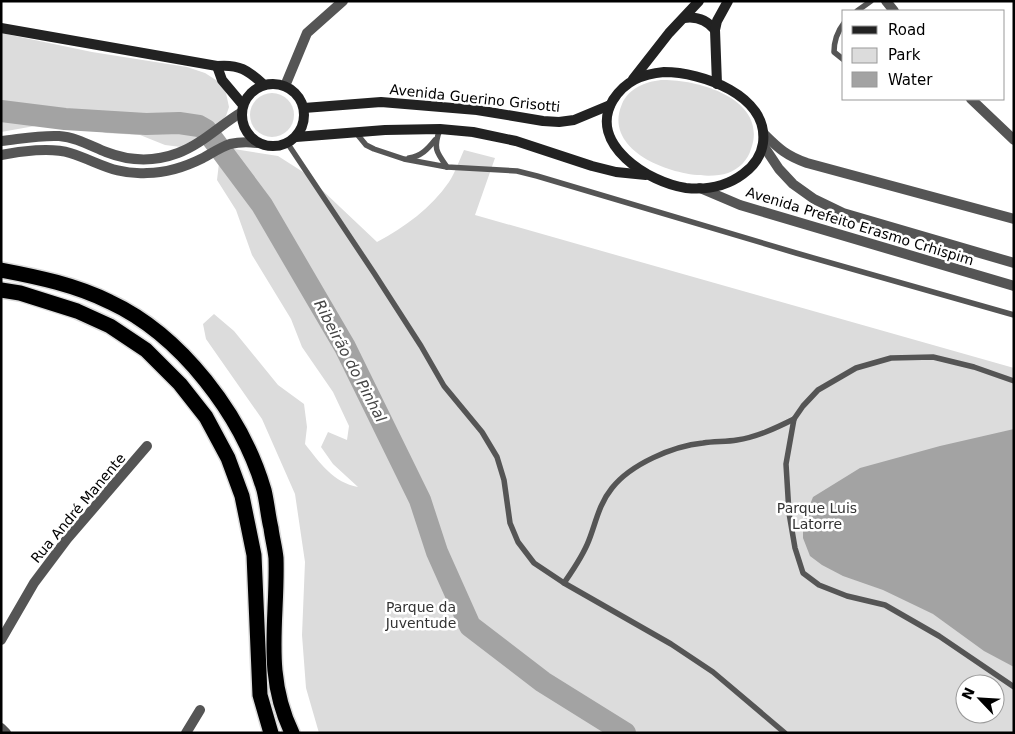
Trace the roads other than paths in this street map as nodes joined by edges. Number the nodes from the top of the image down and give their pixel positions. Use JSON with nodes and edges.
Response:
{"nodes":[{"id":1,"x":343,"y":1,"type":"edge"},
{"id":2,"x":699,"y":1,"type":"edge"},
{"id":3,"x":728,"y":1,"type":"edge"},
{"id":4,"x":871,"y":1,"type":"edge"},
{"id":5,"x":858,"y":10,"type":"edge"},
{"id":6,"x":684,"y":18,"type":"junction"},
{"id":7,"x":842,"y":26,"type":"edge"},
{"id":8,"x":1,"y":28,"type":"edge"},
{"id":9,"x":715,"y":30,"type":"junction"},
{"id":10,"x":842,"y":58,"type":"edge"},
{"id":11,"x":217,"y":66,"type":"junction"},
{"id":12,"x":633,"y":79,"type":"junction"},
{"id":13,"x":717,"y":84,"type":"junction"},
{"id":14,"x":264,"y":85,"type":"junction"},
{"id":15,"x":284,"y":86,"type":"junction"},
{"id":16,"x":972,"y":100,"type":"edge"},
{"id":17,"x":610,"y":105,"type":"junction"},
{"id":18,"x":304,"y":108,"type":"junction"},
{"id":19,"x":243,"y":109,"type":"junction"},
{"id":20,"x":440,"y":129,"type":"junction"},
{"id":21,"x":357,"y":134,"type":"junction"},
{"id":22,"x":764,"y":134,"type":"junction"},
{"id":23,"x":292,"y":140,"type":"junction"},
{"id":24,"x":436,"y":140,"type":"junction"},
{"id":25,"x":1014,"y":140,"type":"edge"},
{"id":26,"x":1,"y":141,"type":"edge"},
{"id":27,"x":257,"y":143,"type":"junction"},
{"id":28,"x":763,"y":146,"type":"junction"},
{"id":29,"x":1,"y":155,"type":"edge"},
{"id":30,"x":404,"y":159,"type":"junction"},
{"id":31,"x":447,"y":168,"type":"junction"},
{"id":32,"x":651,"y":176,"type":"junction"},
{"id":33,"x":700,"y":188,"type":"junction"},
{"id":34,"x":1014,"y":219,"type":"edge"},
{"id":35,"x":1014,"y":263,"type":"edge"},
{"id":36,"x":1,"y":270,"type":"edge"},
{"id":37,"x":1014,"y":286,"type":"edge"},
{"id":38,"x":1,"y":290,"type":"edge"},
{"id":39,"x":1014,"y":315,"type":"edge"},
{"id":40,"x":1014,"y":382,"type":"edge"},
{"id":41,"x":794,"y":419,"type":"junction"},
{"id":42,"x":148,"y":446,"type":"dead end"},
{"id":43,"x":564,"y":583,"type":"junction"},
{"id":44,"x":1,"y":640,"type":"edge"},
{"id":45,"x":1014,"y":687,"type":"edge"},
{"id":46,"x":200,"y":710,"type":"dead end"},
{"id":47,"x":1,"y":728,"type":"edge"},
{"id":48,"x":6,"y":733,"type":"edge"},
{"id":49,"x":186,"y":733,"type":"edge"},
{"id":50,"x":271,"y":733,"type":"edge"},
{"id":51,"x":292,"y":733,"type":"edge"},
{"id":52,"x":785,"y":733,"type":"edge"}],
"edges":[{"from":1,"to":15,"type":"street"},
{"from":2,"to":6,"type":"main road"},
{"from":3,"to":9,"type":"main road"},
{"from":4,"to":5,"type":"lane"},
{"from":6,"to":9,"type":"main road"},
{"from":6,"to":12,"type":"main road"},
{"from":7,"to":10,"type":"lane"},
{"from":8,"to":11,"type":"main road"},
{"from":9,"to":13,"type":"main road"},
{"from":11,"to":14,"type":"main road"},
{"from":11,"to":19,"type":"main road"},
{"from":12,"to":13,"type":"main road"},
{"from":12,"to":17,"type":"main road"},
{"from":13,"to":22,"type":"main road"},
{"from":14,"to":15,"type":"main road"},
{"from":14,"to":19,"type":"main road"},
{"from":15,"to":18,"type":"main road"},
{"from":16,"to":25,"type":"street"},
{"from":17,"to":18,"type":"main road","name":"Avenida Guerino Grisotti"},
{"from":17,"to":32,"type":"main road"},
{"from":18,"to":23,"type":"main road"},
{"from":19,"to":26,"type":"street"},
{"from":19,"to":27,"type":"main road"},
{"from":20,"to":21,"type":"main road"},
{"from":20,"to":24,"type":"lane"},
{"from":20,"to":32,"type":"main road"},
{"from":21,"to":23,"type":"main road"},
{"from":21,"to":30,"type":"lane"},
{"from":22,"to":28,"type":"main road"},
{"from":22,"to":34,"type":"street"},
{"from":23,"to":27,"type":"main road"},
{"from":23,"to":43,"type":"lane"},
{"from":24,"to":30,"type":"lane"},
{"from":24,"to":31,"type":"lane"},
{"from":27,"to":29,"type":"street"},
{"from":28,"to":33,"type":"main road"},
{"from":28,"to":35,"type":"street","name":"Avenida Prefeito Erasmo Crhispim"},
{"from":30,"to":31,"type":"lane"},
{"from":31,"to":39,"type":"lane"},
{"from":32,"to":33,"type":"main road"},
{"from":33,"to":37,"type":"street","name":"Avenida Prefeito Erasmo Crhispim"},
{"from":36,"to":51,"type":"highway"},
{"from":38,"to":50,"type":"highway"},
{"from":40,"to":41,"type":"lane"},
{"from":41,"to":43,"type":"lane"},
{"from":41,"to":45,"type":"lane"},
{"from":42,"to":44,"type":"street","name":"Rua André Manente"},
{"from":43,"to":52,"type":"lane"},
{"from":46,"to":49,"type":"street"},
{"from":47,"to":48,"type":"street"}]}
